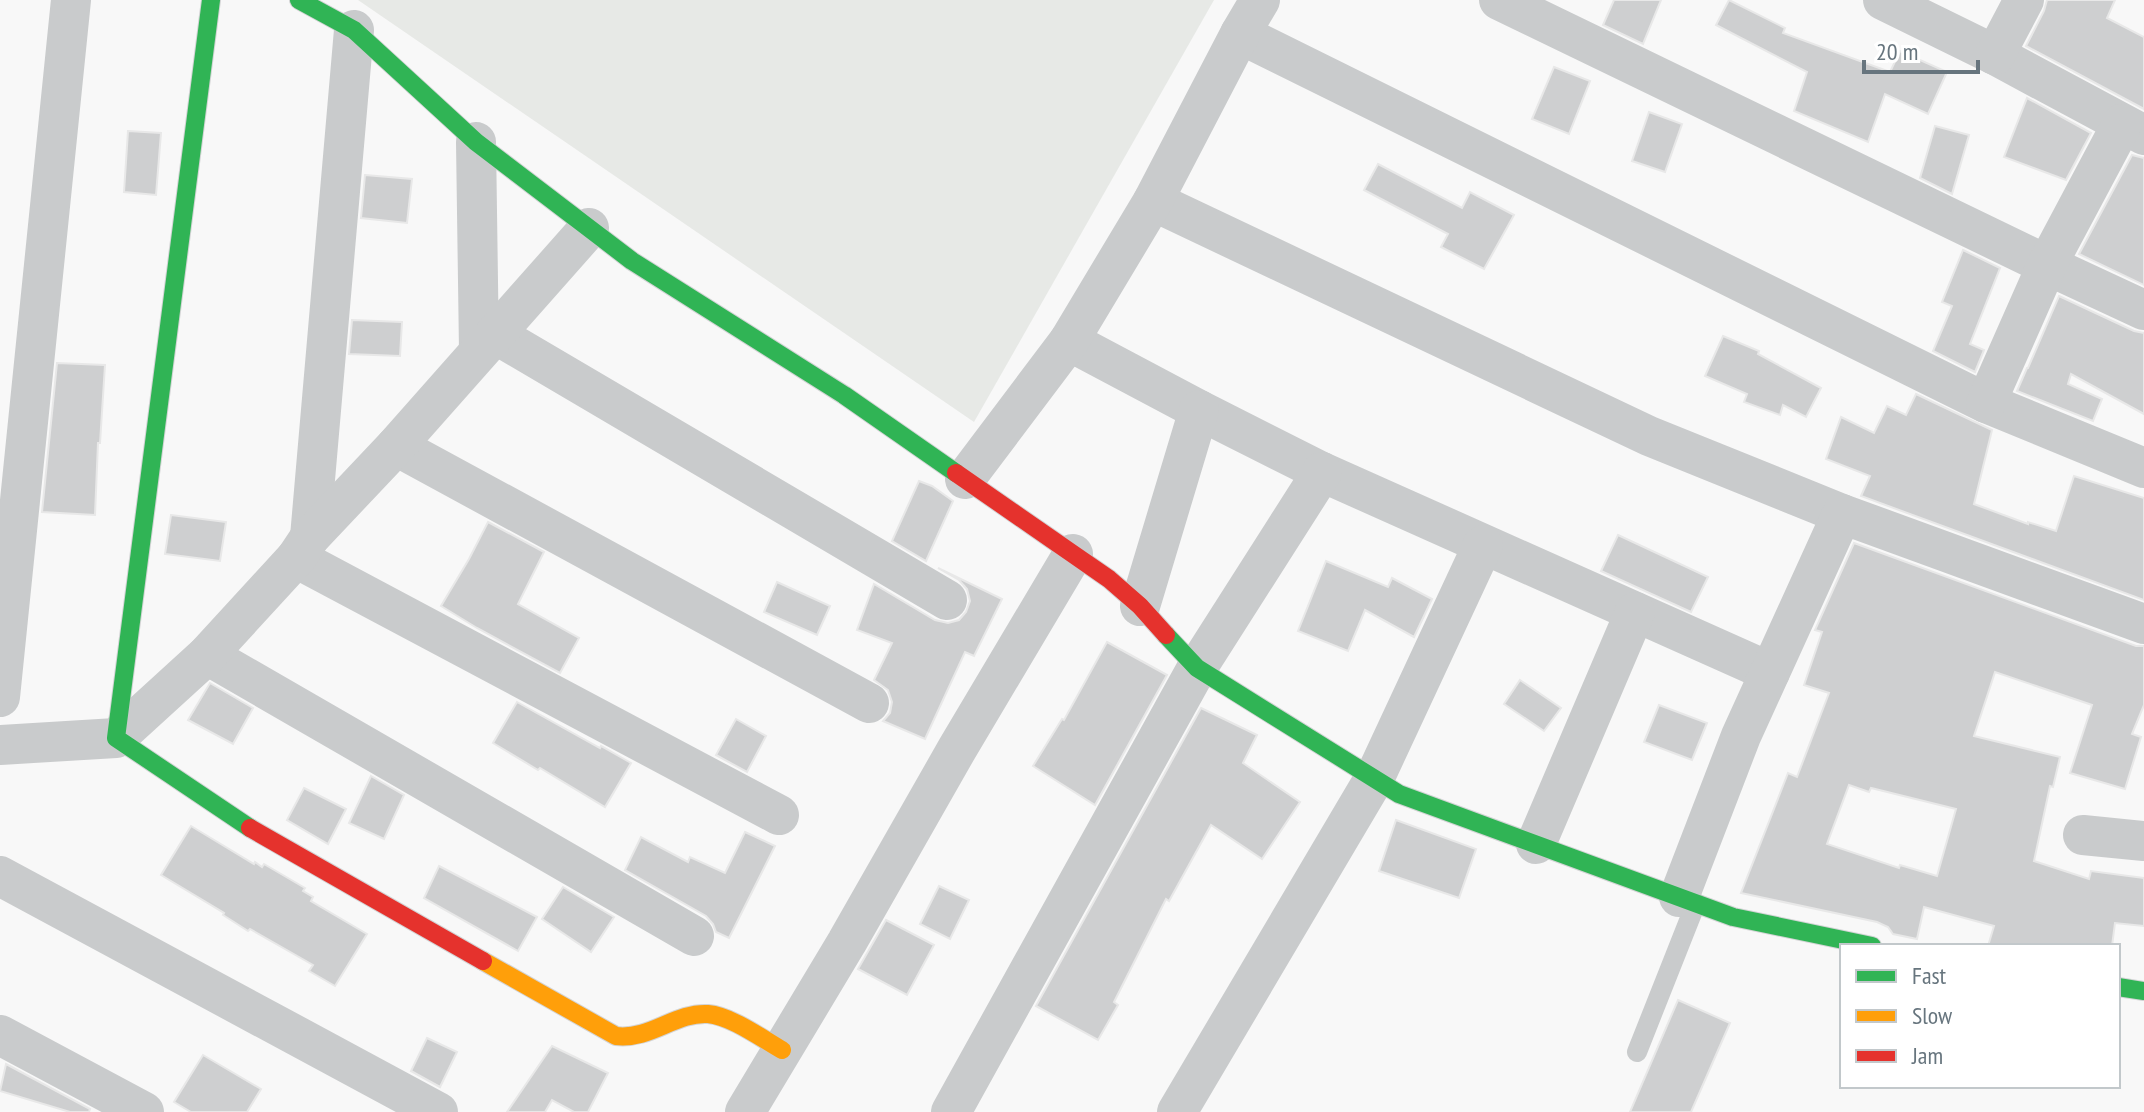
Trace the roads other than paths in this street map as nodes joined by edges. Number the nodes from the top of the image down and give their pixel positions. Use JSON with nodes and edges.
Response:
{"nodes":[{"id":1,"x":71,"y":0,"type":"edge"},
{"id":2,"x":211,"y":0,"type":"edge"},
{"id":3,"x":299,"y":0,"type":"edge"},
{"id":4,"x":1260,"y":0,"type":"edge"},
{"id":5,"x":1883,"y":0,"type":"edge"},
{"id":6,"x":2024,"y":0,"type":"edge"},
{"id":7,"x":1509,"y":2,"type":"edge"},
{"id":8,"x":354,"y":30,"type":"junction"},
{"id":9,"x":1240,"y":34,"type":"junction"},
{"id":10,"x":1995,"y":55,"type":"junction"},
{"id":11,"x":2133,"y":130,"type":"edge"},
{"id":12,"x":476,"y":142,"type":"junction"},
{"id":13,"x":1153,"y":201,"type":"junction"},
{"id":14,"x":589,"y":228,"type":"junction"},
{"id":15,"x":2047,"y":265,"type":"junction"},
{"id":16,"x":2144,"y":310,"type":"edge"},
{"id":17,"x":1069,"y":341,"type":"junction"},
{"id":18,"x":487,"y":343,"type":"junction"},
{"id":19,"x":1986,"y":403,"type":"junction"},
{"id":20,"x":1199,"y":410,"type":"junction"},
{"id":21,"x":396,"y":446,"type":"junction"},
{"id":22,"x":2144,"y":468,"type":"edge"},
{"id":23,"x":1322,"y":472,"type":"junction"},
{"id":24,"x":965,"y":479,"type":"junction"},
{"id":25,"x":1842,"y":514,"type":"junction"},
{"id":26,"x":1483,"y":545,"type":"junction"},
{"id":27,"x":303,"y":548,"type":"junction"},
{"id":28,"x":1073,"y":554,"type":"junction"},
{"id":29,"x":947,"y":600,"type":"dead end"},
{"id":30,"x":1140,"y":606,"type":"junction"},
{"id":31,"x":1635,"y":612,"type":"junction"},
{"id":32,"x":2144,"y":624,"type":"edge"},
{"id":33,"x":207,"y":655,"type":"junction"},
{"id":34,"x":1197,"y":668,"type":"junction"},
{"id":35,"x":1770,"y":672,"type":"junction"},
{"id":36,"x":0,"y":697,"type":"edge"},
{"id":37,"x":869,"y":703,"type":"dead end"},
{"id":38,"x":116,"y":738,"type":"junction"},
{"id":39,"x":0,"y":745,"type":"edge"},
{"id":40,"x":1374,"y":779,"type":"junction"},
{"id":41,"x":779,"y":815,"type":"dead end"},
{"id":42,"x":2083,"y":835,"type":"dead end"},
{"id":43,"x":2144,"y":841,"type":"edge"},
{"id":44,"x":1536,"y":844,"type":"junction"},
{"id":45,"x":0,"y":876,"type":"edge"},
{"id":46,"x":1688,"y":900,"type":"junction"},
{"id":47,"x":694,"y":936,"type":"dead end"},
{"id":48,"x":1862,"y":944,"type":"edge"},
{"id":49,"x":2120,"y":987,"type":"edge"},
{"id":50,"x":2144,"y":991,"type":"edge"},
{"id":51,"x":0,"y":1035,"type":"edge"},
{"id":52,"x":782,"y":1050,"type":"junction"},
{"id":53,"x":1637,"y":1052,"type":"dead end"},
{"id":54,"x":144,"y":1112,"type":"edge"},
{"id":55,"x":438,"y":1112,"type":"edge"},
{"id":56,"x":745,"y":1112,"type":"edge"},
{"id":57,"x":951,"y":1112,"type":"edge"},
{"id":58,"x":1177,"y":1112,"type":"edge"}],
"edges":[{"from":1,"to":36,"type":"street"},
{"from":2,"to":38,"type":"street"},
{"from":3,"to":8,"type":"street"},
{"from":4,"to":9,"type":"street"},
{"from":5,"to":10,"type":"street"},
{"from":6,"to":10,"type":"street"},
{"from":7,"to":15,"type":"street"},
{"from":8,"to":12,"type":"street"},
{"from":8,"to":27,"type":"street"},
{"from":9,"to":13,"type":"street"},
{"from":9,"to":19,"type":"street"},
{"from":10,"to":11,"type":"street"},
{"from":11,"to":15,"type":"street"},
{"from":12,"to":14,"type":"street"},
{"from":12,"to":18,"type":"street"},
{"from":13,"to":17,"type":"street"},
{"from":13,"to":25,"type":"street"},
{"from":14,"to":18,"type":"street"},
{"from":14,"to":24,"type":"street"},
{"from":15,"to":16,"type":"street"},
{"from":15,"to":19,"type":"street"},
{"from":17,"to":20,"type":"street"},
{"from":17,"to":24,"type":"street"},
{"from":18,"to":21,"type":"street"},
{"from":18,"to":29,"type":"street"},
{"from":19,"to":22,"type":"street"},
{"from":20,"to":23,"type":"street"},
{"from":20,"to":30,"type":"street"},
{"from":21,"to":27,"type":"street"},
{"from":21,"to":37,"type":"street"},
{"from":23,"to":26,"type":"street"},
{"from":23,"to":34,"type":"street"},
{"from":24,"to":28,"type":"street"},
{"from":25,"to":32,"type":"street"},
{"from":25,"to":35,"type":"street"},
{"from":26,"to":31,"type":"street"},
{"from":26,"to":40,"type":"street"},
{"from":27,"to":33,"type":"street"},
{"from":27,"to":41,"type":"street"},
{"from":28,"to":30,"type":"street"},
{"from":28,"to":52,"type":"street"},
{"from":30,"to":34,"type":"street"},
{"from":31,"to":35,"type":"street"},
{"from":31,"to":44,"type":"street"},
{"from":33,"to":38,"type":"street"},
{"from":33,"to":47,"type":"street"},
{"from":34,"to":40,"type":"street"},
{"from":34,"to":57,"type":"street"},
{"from":35,"to":46,"type":"street"},
{"from":38,"to":39,"type":"street"},
{"from":38,"to":52,"type":"street"},
{"from":40,"to":44,"type":"street"},
{"from":40,"to":58,"type":"street"},
{"from":42,"to":43,"type":"street"},
{"from":44,"to":46,"type":"street"},
{"from":45,"to":55,"type":"street"},
{"from":46,"to":48,"type":"street"},
{"from":46,"to":53,"type":"lane"},
{"from":49,"to":50,"type":"street"},
{"from":51,"to":54,"type":"street"},
{"from":52,"to":56,"type":"street"}]}
